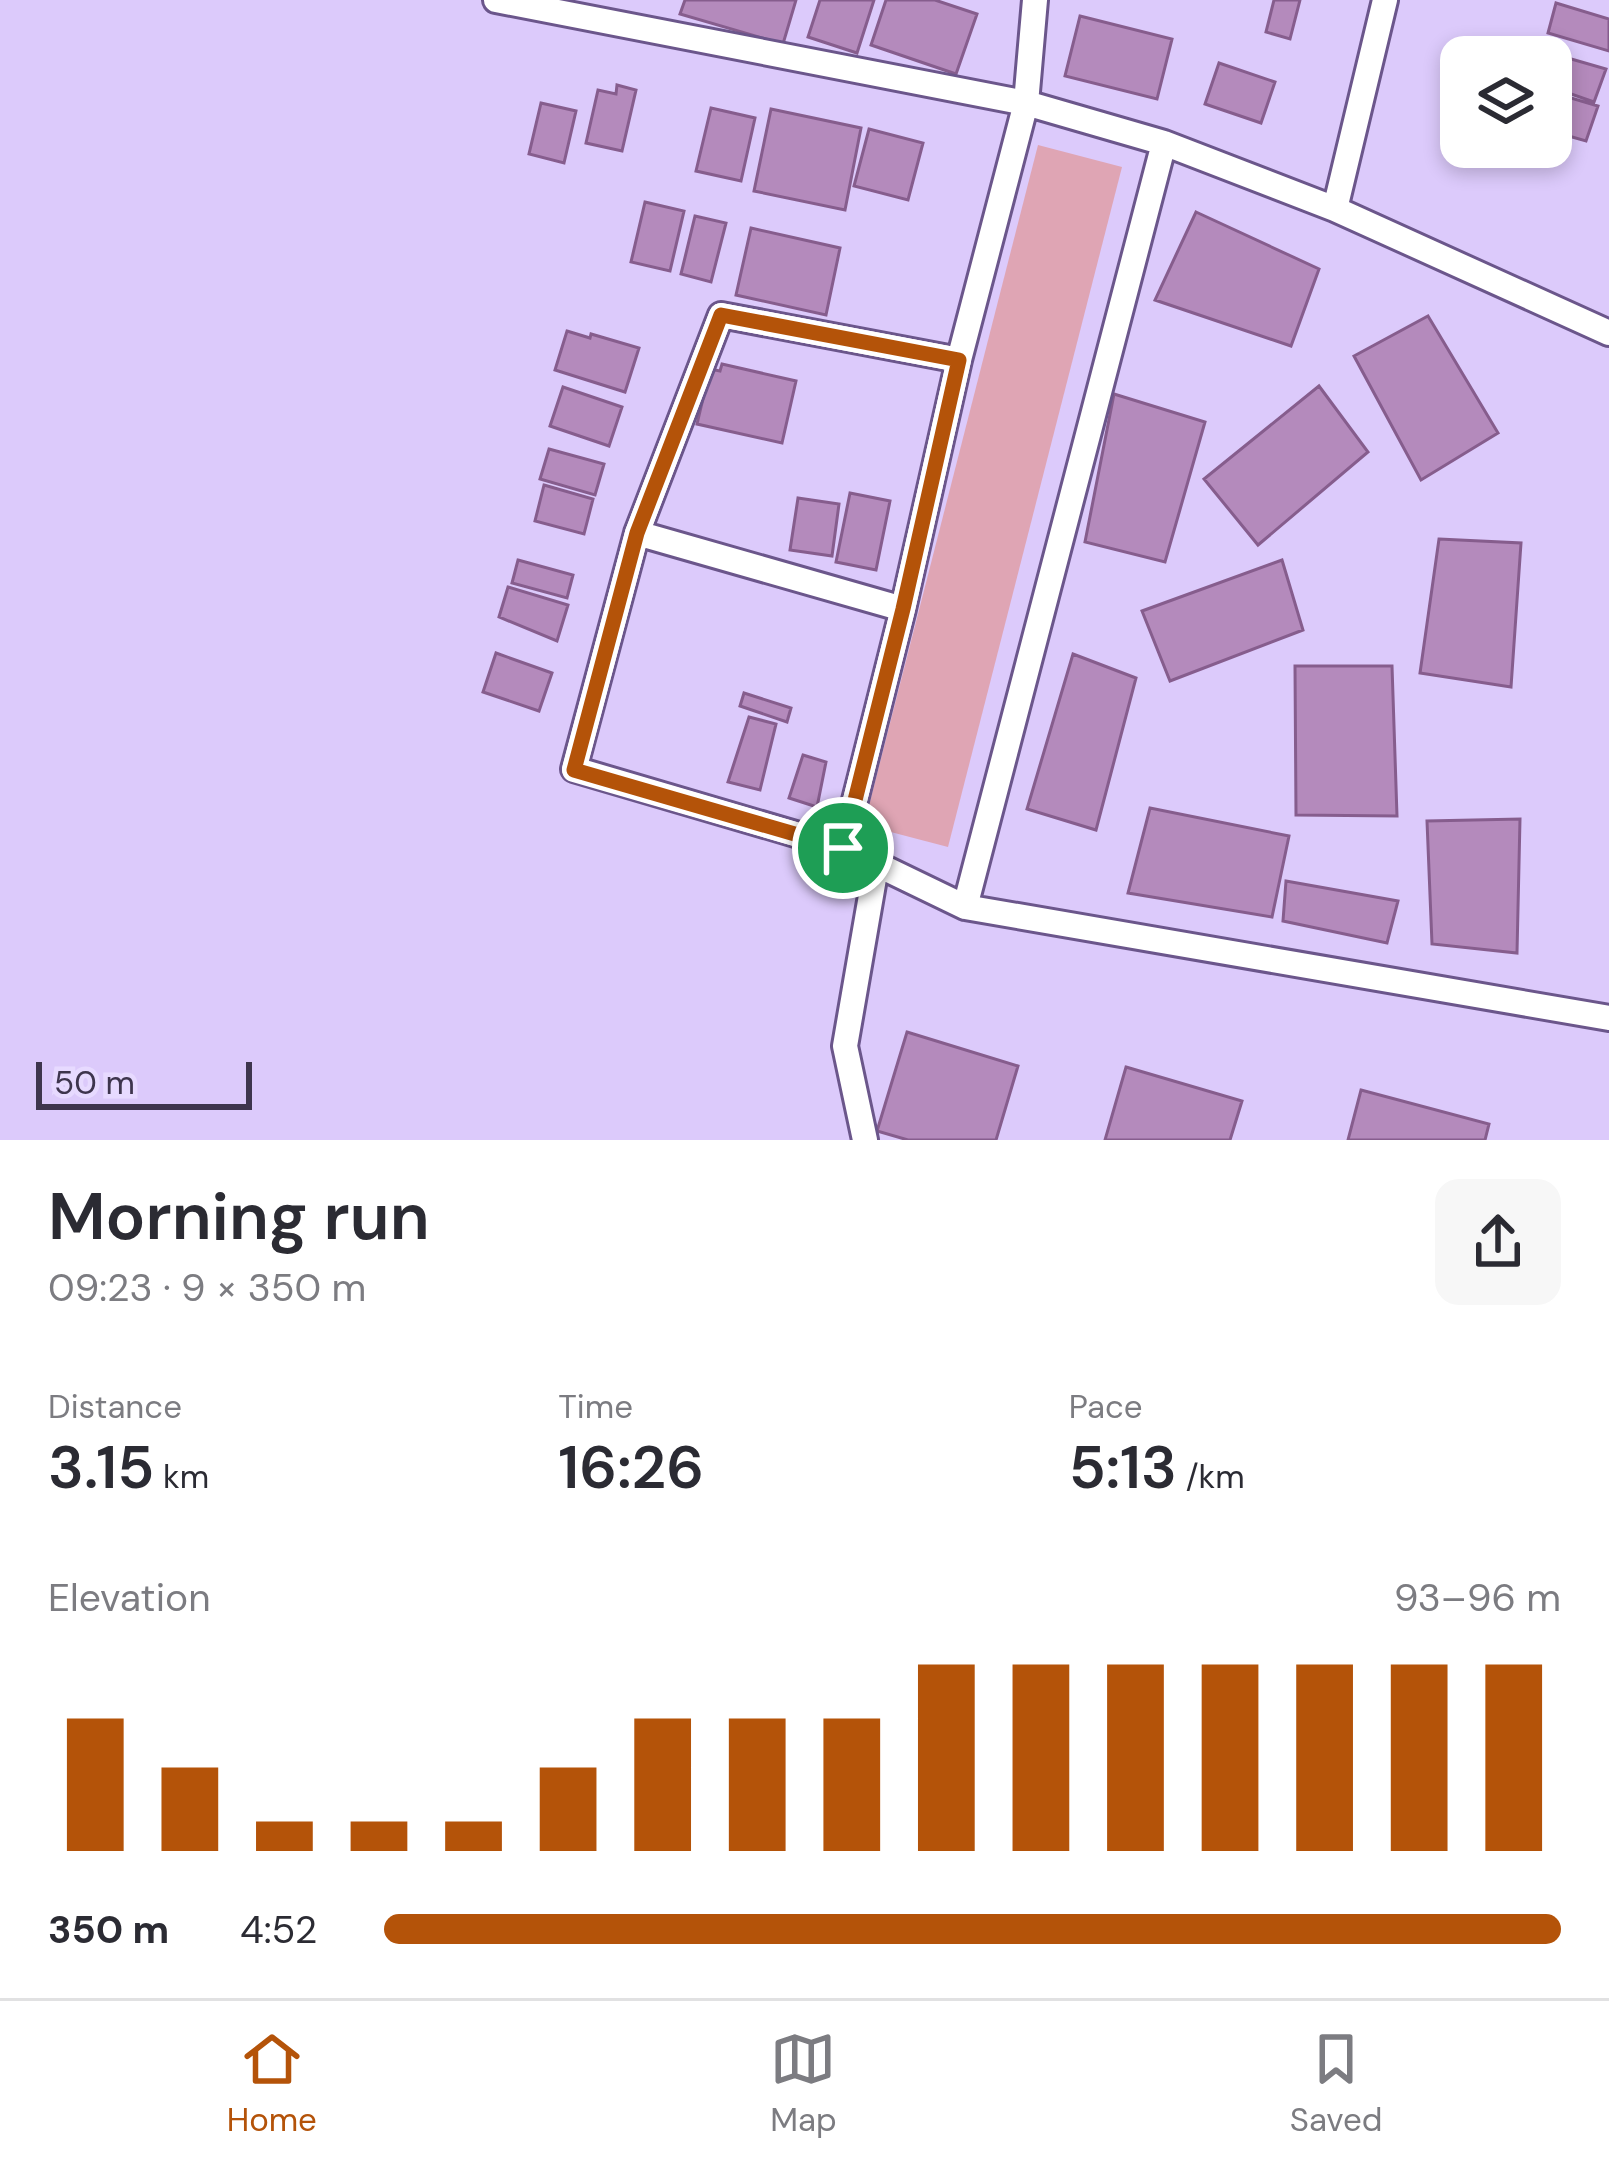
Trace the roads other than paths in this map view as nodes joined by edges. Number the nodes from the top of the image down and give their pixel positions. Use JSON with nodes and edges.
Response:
{"nodes":[{"id":1,"x":496,"y":0,"type":"edge"},
{"id":2,"x":1036,"y":0,"type":"edge"},
{"id":3,"x":1385,"y":0,"type":"edge"},
{"id":4,"x":1026,"y":104,"type":"junction"},
{"id":5,"x":1164,"y":142,"type":"junction"},
{"id":6,"x":1335,"y":209,"type":"junction"},
{"id":7,"x":1609,"y":333,"type":"edge"},
{"id":8,"x":959,"y":360,"type":"junction"},
{"id":9,"x":637,"y":533,"type":"junction"},
{"id":10,"x":903,"y":609,"type":"junction"},
{"id":11,"x":843,"y":848,"type":"junction"},
{"id":12,"x":877,"y":861,"type":"junction"},
{"id":13,"x":965,"y":907,"type":"junction"},
{"id":14,"x":1609,"y":1018,"type":"edge"},
{"id":15,"x":865,"y":1140,"type":"edge"}],
"edges":[{"from":1,"to":4,"type":"street"},
{"from":2,"to":4,"type":"street"},
{"from":3,"to":6,"type":"street"},
{"from":4,"to":5,"type":"street"},
{"from":4,"to":8,"type":"street"},
{"from":5,"to":6,"type":"street"},
{"from":5,"to":13,"type":"street"},
{"from":6,"to":7,"type":"street"},
{"from":8,"to":9,"type":"street"},
{"from":8,"to":10,"type":"street"},
{"from":9,"to":10,"type":"street"},
{"from":9,"to":11,"type":"street"},
{"from":10,"to":11,"type":"street"},
{"from":11,"to":12,"type":"street"},
{"from":12,"to":13,"type":"street"},
{"from":12,"to":15,"type":"street"},
{"from":13,"to":14,"type":"street"}]}
